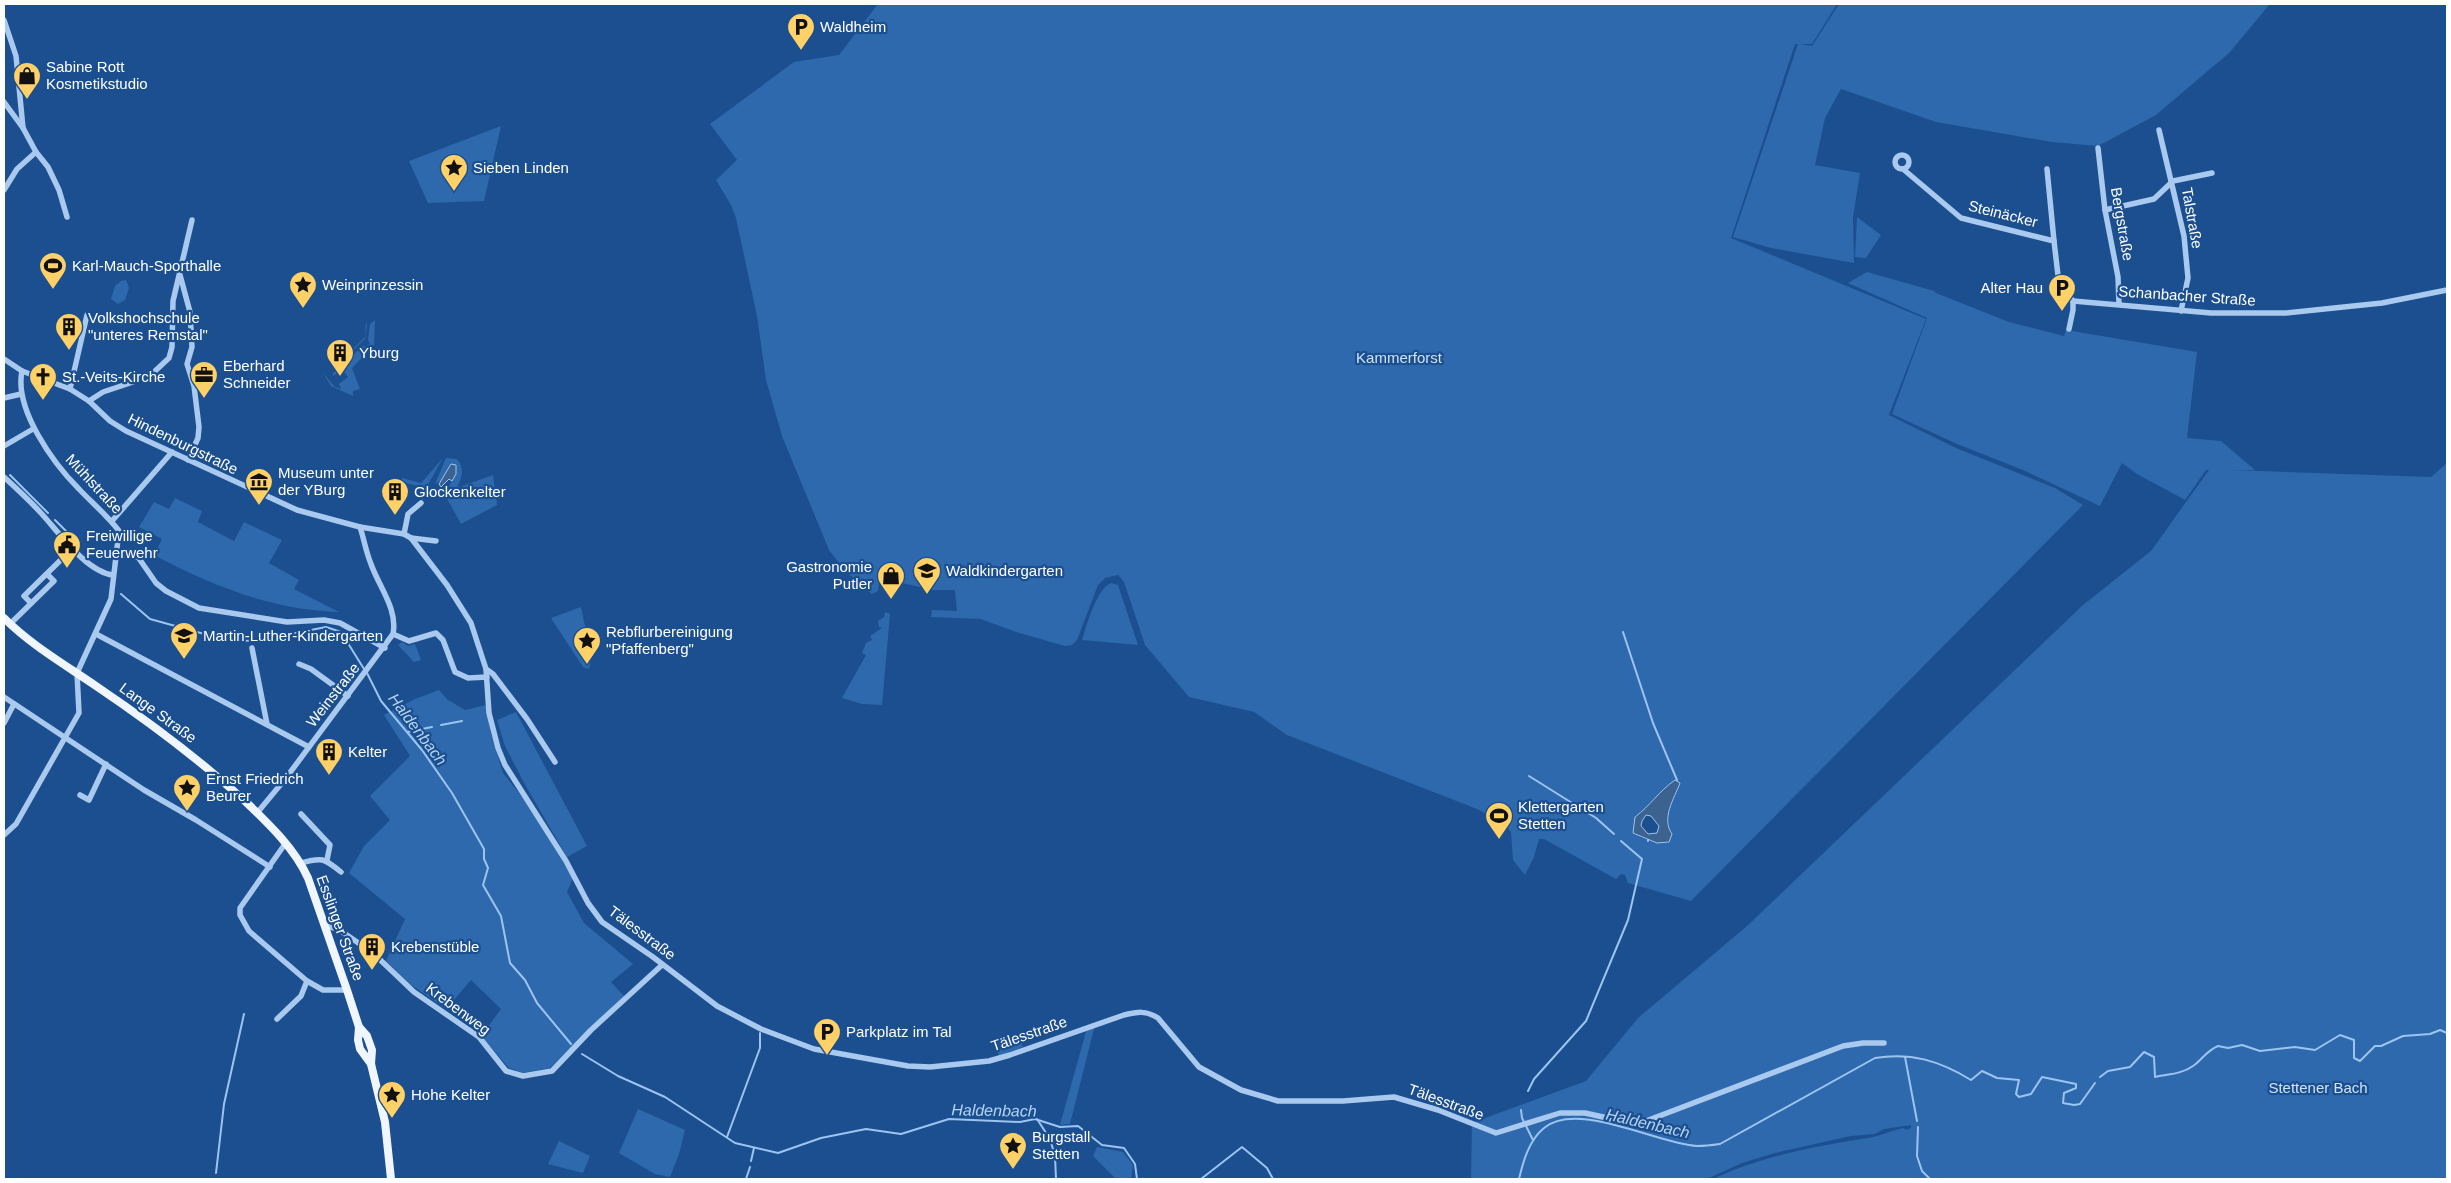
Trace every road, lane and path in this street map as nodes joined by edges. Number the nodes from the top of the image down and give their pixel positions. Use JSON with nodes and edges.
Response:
{"nodes":[{"id":1,"x":4,"y":20,"type":"edge"},
{"id":2,"x":4,"y":102,"type":"edge"},
{"id":3,"x":23,"y":128,"type":"junction"},
{"id":4,"x":2159,"y":130,"type":"dead end"},
{"id":5,"x":2098,"y":148,"type":"dead end"},
{"id":6,"x":36,"y":152,"type":"junction"},
{"id":7,"x":1903,"y":168,"type":"dead end"},
{"id":8,"x":2047,"y":169,"type":"dead end"},
{"id":9,"x":2212,"y":173,"type":"dead end"},
{"id":10,"x":2172,"y":182,"type":"junction"},
{"id":11,"x":4,"y":190,"type":"edge"},
{"id":12,"x":2105,"y":210,"type":"junction"},
{"id":13,"x":67,"y":217,"type":"dead end"},
{"id":14,"x":192,"y":220,"type":"dead end"},
{"id":15,"x":2054,"y":240,"type":"junction"},
{"id":16,"x":179,"y":272,"type":"junction"},
{"id":17,"x":2447,"y":290,"type":"edge"},
{"id":18,"x":2072,"y":301,"type":"junction"},
{"id":19,"x":2119,"y":304,"type":"junction"},
{"id":20,"x":2181,"y":311,"type":"junction"},
{"id":21,"x":87,"y":315,"type":"dead end"},
{"id":22,"x":2069,"y":328,"type":"dead end"},
{"id":23,"x":4,"y":359,"type":"edge"},
{"id":24,"x":22,"y":371,"type":"junction"},
{"id":25,"x":70,"y":389,"type":"junction"},
{"id":26,"x":21,"y":394,"type":"junction"},
{"id":27,"x":4,"y":398,"type":"edge"},
{"id":28,"x":89,"y":401,"type":"junction"},
{"id":29,"x":34,"y":428,"type":"junction"},
{"id":30,"x":4,"y":446,"type":"edge"},
{"id":31,"x":172,"y":452,"type":"junction"},
{"id":32,"x":188,"y":460,"type":"junction"},
{"id":33,"x":4,"y":477,"type":"edge"},
{"id":34,"x":421,"y":503,"type":"dead end"},
{"id":35,"x":112,"y":521,"type":"junction"},
{"id":36,"x":360,"y":527,"type":"junction"},
{"id":37,"x":404,"y":534,"type":"junction"},
{"id":38,"x":411,"y":538,"type":"junction"},
{"id":39,"x":436,"y":541,"type":"dead end"},
{"id":40,"x":72,"y":549,"type":"junction"},
{"id":41,"x":117,"y":553,"type":"junction"},
{"id":42,"x":47,"y":574,"type":"junction"},
{"id":43,"x":113,"y":575,"type":"junction"},
{"id":44,"x":31,"y":603,"type":"junction"},
{"id":45,"x":7,"y":621,"type":"edge"},
{"id":46,"x":96,"y":634,"type":"junction"},
{"id":47,"x":393,"y":634,"type":"junction"},
{"id":48,"x":252,"y":648,"type":"dead end"},
{"id":49,"x":385,"y":648,"type":"junction"},
{"id":50,"x":298,"y":664,"type":"dead end"},
{"id":51,"x":486,"y":669,"type":"junction"},
{"id":52,"x":77,"y":673,"type":"junction"},
{"id":53,"x":487,"y":677,"type":"junction"},
{"id":54,"x":348,"y":696,"type":"junction"},
{"id":55,"x":4,"y":697,"type":"edge"},
{"id":56,"x":14,"y":704,"type":"junction"},
{"id":57,"x":4,"y":723,"type":"edge"},
{"id":58,"x":267,"y":724,"type":"junction"},
{"id":59,"x":65,"y":736,"type":"junction"},
{"id":60,"x":309,"y":747,"type":"junction"},
{"id":61,"x":554,"y":762,"type":"dead end"},
{"id":62,"x":106,"y":764,"type":"junction"},
{"id":63,"x":80,"y":795,"type":"dead end"},
{"id":64,"x":257,"y":813,"type":"junction"},
{"id":65,"x":301,"y":814,"type":"dead end"},
{"id":66,"x":4,"y":835,"type":"edge"},
{"id":67,"x":285,"y":844,"type":"junction"},
{"id":68,"x":327,"y":860,"type":"junction"},
{"id":69,"x":566,"y":861,"type":"joint"},
{"id":70,"x":301,"y":863,"type":"junction"},
{"id":71,"x":270,"y":867,"type":"junction"},
{"id":72,"x":341,"y":872,"type":"dead end"},
{"id":73,"x":326,"y":926,"type":"junction"},
{"id":74,"x":662,"y":965,"type":"junction"},
{"id":75,"x":307,"y":981,"type":"junction"},
{"id":76,"x":348,"y":990,"type":"junction"},
{"id":77,"x":277,"y":1019,"type":"dead end"},
{"id":78,"x":1884,"y":1043,"type":"dead end"},
{"id":79,"x":391,"y":1179,"type":"edge"}],
"edges":[{"from":1,"to":3,"type":"street"},
{"from":2,"to":3,"type":"street"},
{"from":3,"to":6,"type":"street"},
{"from":4,"to":10,"type":"street","name":"Talstraße"},
{"from":5,"to":12,"type":"street","name":"Bergstraße"},
{"from":6,"to":11,"type":"street"},
{"from":6,"to":13,"type":"street"},
{"from":7,"to":15,"type":"street","name":"Steinäcker"},
{"from":8,"to":15,"type":"street","name":"Steinäcker"},
{"from":9,"to":10,"type":"street"},
{"from":10,"to":12,"type":"street"},
{"from":10,"to":20,"type":"street","name":"Talstraße"},
{"from":12,"to":19,"type":"street","name":"Bergstraße"},
{"from":14,"to":16,"type":"street"},
{"from":15,"to":18,"type":"street","name":"Steinäcker"},
{"from":16,"to":28,"type":"street"},
{"from":16,"to":32,"type":"street"},
{"from":17,"to":20,"type":"street","name":"Schanbacher Straße"},
{"from":18,"to":19,"type":"street","name":"Schanbacher Straße"},
{"from":18,"to":22,"type":"street"},
{"from":19,"to":20,"type":"street","name":"Schanbacher Straße"},
{"from":21,"to":25,"type":"street"},
{"from":23,"to":24,"type":"street","name":"Hindenburgstraße"},
{"from":24,"to":25,"type":"street","name":"Hindenburgstraße"},
{"from":24,"to":26,"type":"street"},
{"from":25,"to":28,"type":"street","name":"Hindenburgstraße"},
{"from":26,"to":27,"type":"street"},
{"from":26,"to":29,"type":"street","name":"Mühlstraße"},
{"from":28,"to":31,"type":"street","name":"Hindenburgstraße"},
{"from":29,"to":30,"type":"street"},
{"from":29,"to":35,"type":"street","name":"Mühlstraße"},
{"from":31,"to":32,"type":"street","name":"Hindenburgstraße"},
{"from":31,"to":35,"type":"street"},
{"from":32,"to":36,"type":"street","name":"Hindenburgstraße"},
{"from":33,"to":40,"type":"street"},
{"from":34,"to":37,"type":"street"},
{"from":35,"to":41,"type":"street","name":"Mühlstraße"},
{"from":36,"to":37,"type":"street","name":"Hindenburgstraße"},
{"from":36,"to":47,"type":"street"},
{"from":37,"to":38,"type":"street","name":"Hindenburgstraße"},
{"from":38,"to":39,"type":"street"},
{"from":38,"to":51,"type":"street","name":"Hindenburgstraße"},
{"from":40,"to":42,"type":"street"},
{"from":40,"to":43,"type":"street"},
{"from":41,"to":43,"type":"street","name":"Mühlstraße"},
{"from":41,"to":49,"type":"street"},
{"from":42,"to":44,"type":"street"},
{"from":42,"to":44,"type":"street"},
{"from":43,"to":46,"type":"street","name":"Mühlstraße"},
{"from":44,"to":45,"type":"street"},
{"from":45,"to":52,"type":"main road","name":"Lange Straße"},
{"from":46,"to":52,"type":"street","name":"Mühlstraße"},
{"from":46,"to":58,"type":"street"},
{"from":47,"to":49,"type":"street","name":"Weinstraße"},
{"from":47,"to":53,"type":"street"},
{"from":48,"to":58,"type":"street"},
{"from":49,"to":54,"type":"street","name":"Weinstraße"},
{"from":50,"to":54,"type":"street"},
{"from":51,"to":53,"type":"street","name":"Hindenburgstraße"},
{"from":51,"to":61,"type":"street"},
{"from":52,"to":59,"type":"street"},
{"from":52,"to":64,"type":"main road","name":"Lange Straße"},
{"from":53,"to":69,"type":"street","name":"Hindenburgstraße"},
{"from":54,"to":60,"type":"street","name":"Weinstraße"},
{"from":55,"to":56,"type":"street"},
{"from":56,"to":57,"type":"street"},
{"from":56,"to":59,"type":"street"},
{"from":58,"to":60,"type":"street"},
{"from":59,"to":62,"type":"street"},
{"from":59,"to":66,"type":"street"},
{"from":60,"to":64,"type":"street","name":"Weinstraße"},
{"from":62,"to":63,"type":"street"},
{"from":62,"to":71,"type":"street"},
{"from":64,"to":67,"type":"main road","name":"Lange Straße"},
{"from":65,"to":68,"type":"street"},
{"from":67,"to":70,"type":"main road","name":"Esslinger Straße"},
{"from":67,"to":71,"type":"street"},
{"from":68,"to":70,"type":"street"},
{"from":68,"to":72,"type":"street"},
{"from":69,"to":74,"type":"street","name":"Tälesstraße"},
{"from":70,"to":73,"type":"main road","name":"Esslinger Straße"},
{"from":71,"to":75,"type":"street"},
{"from":73,"to":74,"type":"street","name":"Krebenweg"},
{"from":73,"to":76,"type":"main road","name":"Esslinger Straße"},
{"from":74,"to":78,"type":"street","name":"Tälesstraße"},
{"from":75,"to":76,"type":"street"},
{"from":75,"to":77,"type":"street"},
{"from":76,"to":79,"type":"main road","name":"Esslinger Straße"}]}
